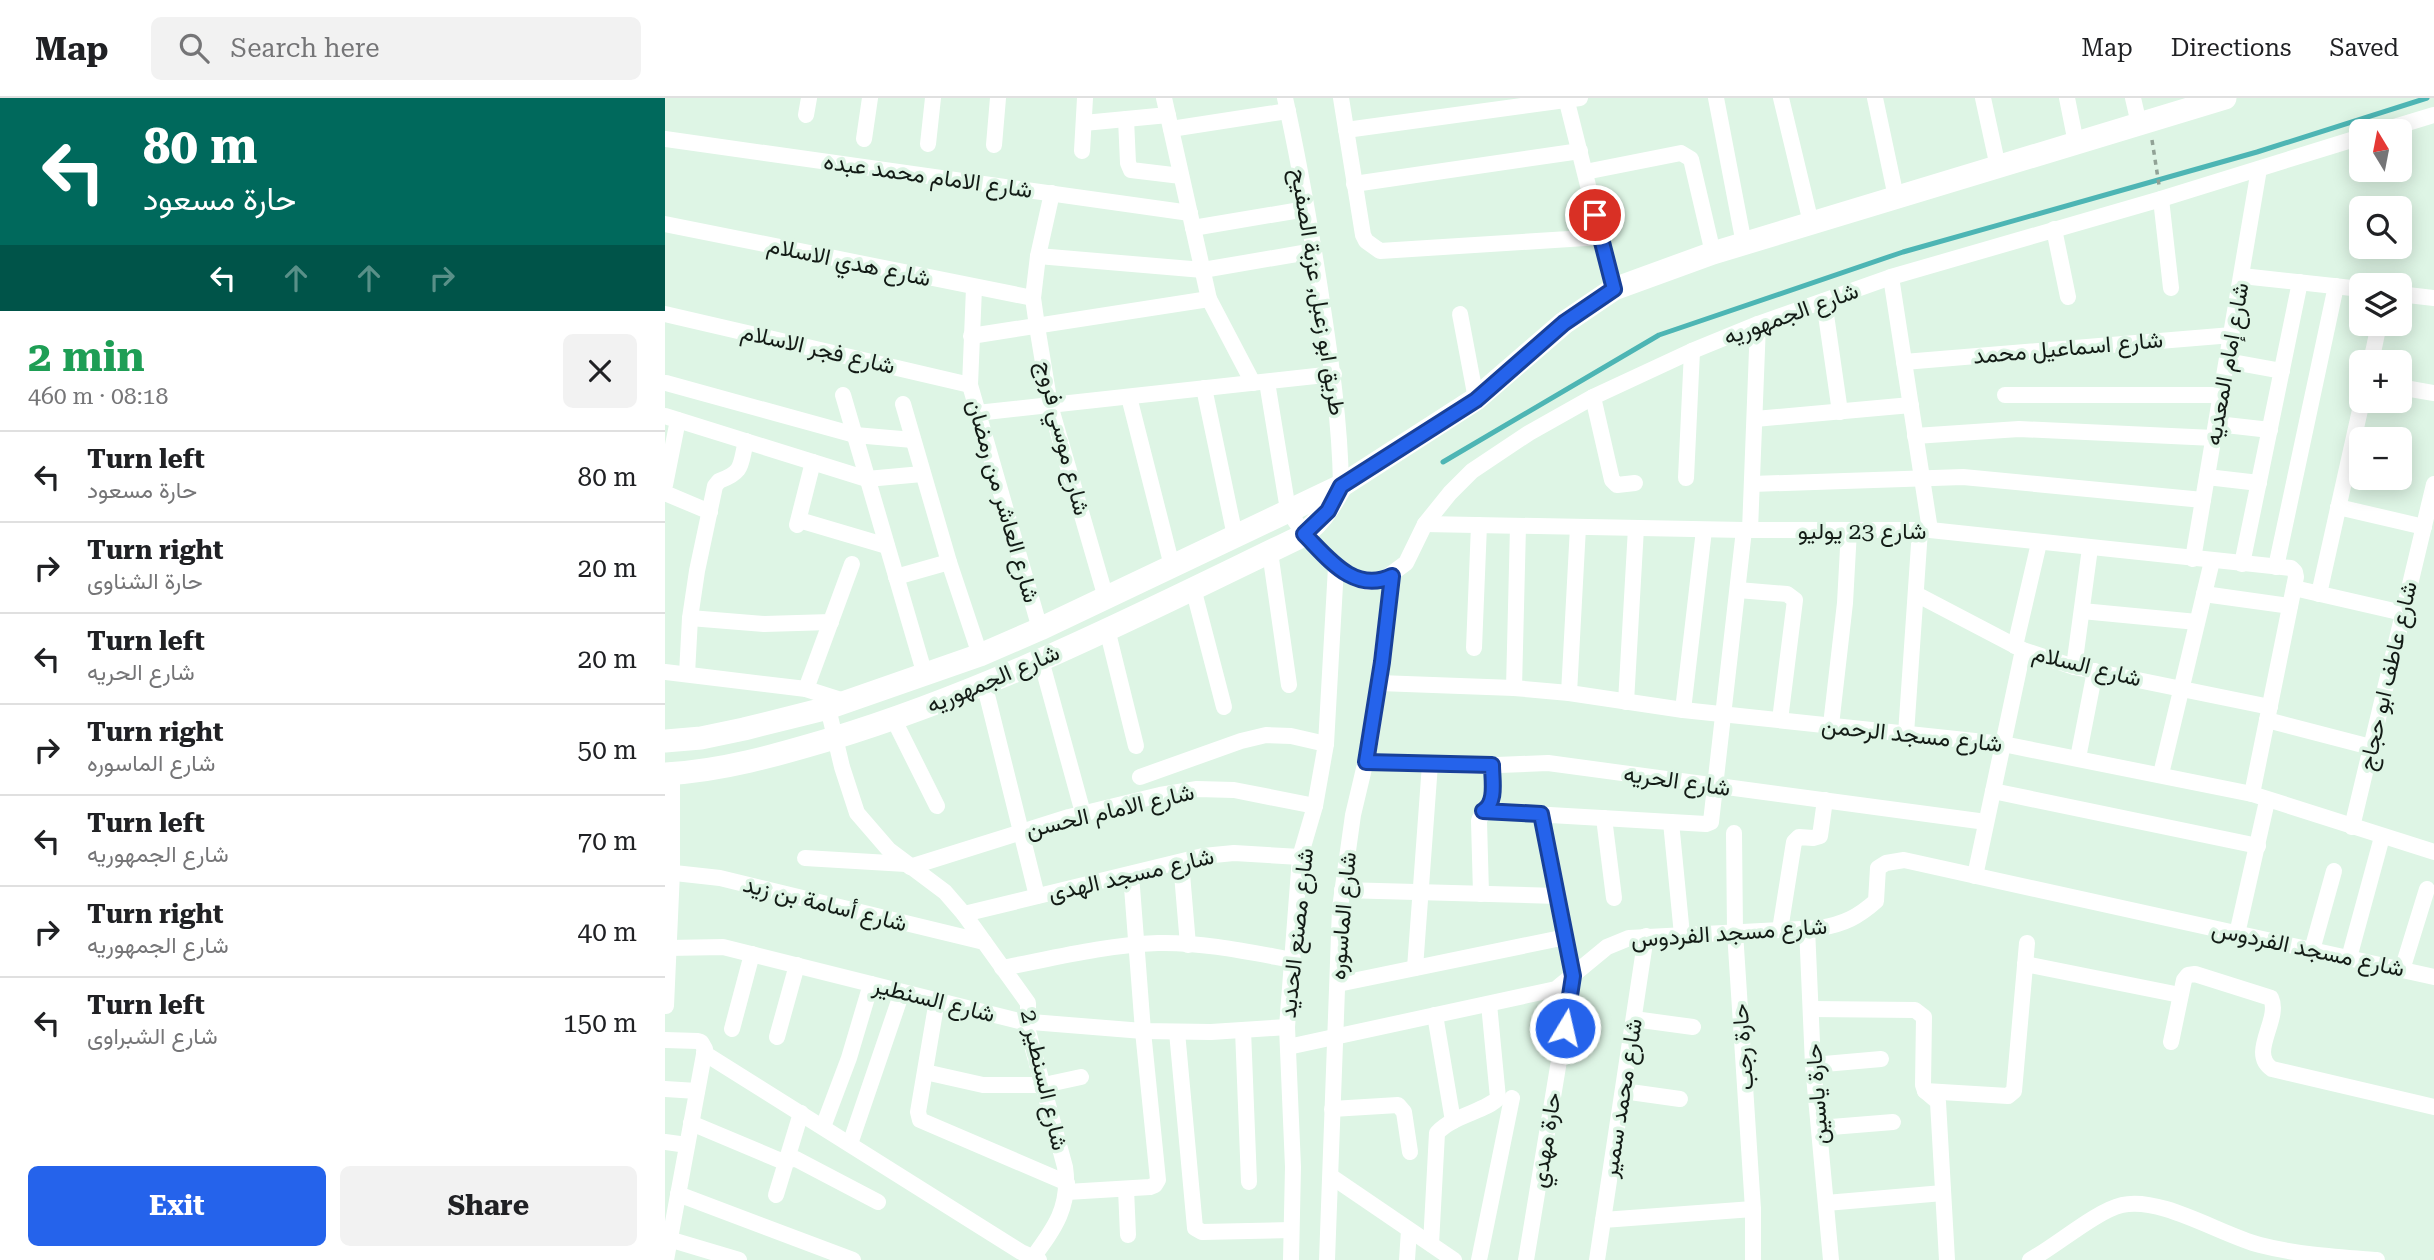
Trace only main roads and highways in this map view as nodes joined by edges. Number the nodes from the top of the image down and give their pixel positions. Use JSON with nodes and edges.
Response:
{"nodes":[{"id":1,"x":2225,"y":98,"type":"edge"},
{"id":2,"x":1341,"y":486,"type":"junction"},
{"id":3,"x":665,"y":741,"type":"edge"},
{"id":4,"x":669,"y":773,"type":"edge"}],
"edges":[{"from":1,"to":2,"type":"main road","name":"شارع الجمهوريه"},
{"from":2,"to":3,"type":"main road","name":"شارع الجمهوريه"},
{"from":2,"to":4,"type":"main road","name":"شارع الجمهوريه"}]}
